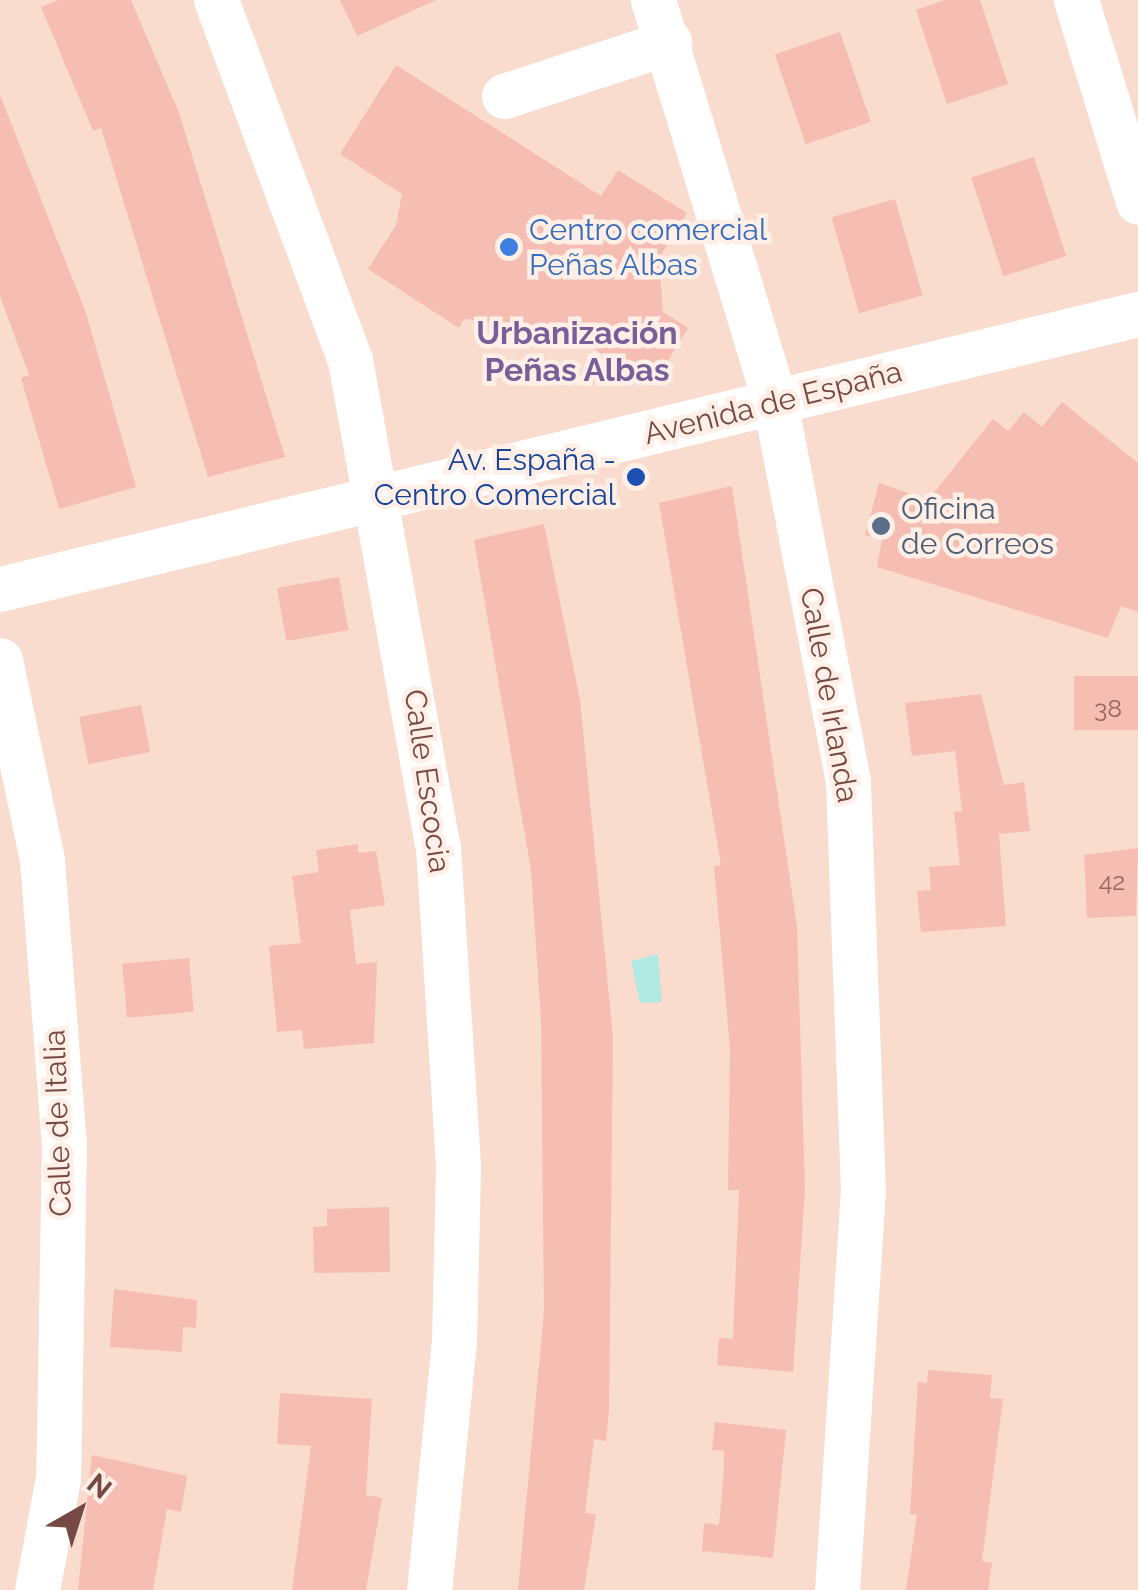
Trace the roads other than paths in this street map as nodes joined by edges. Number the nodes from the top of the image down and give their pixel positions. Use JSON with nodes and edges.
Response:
{"nodes":[{"id":1,"x":216,"y":0,"type":"edge"},
{"id":2,"x":653,"y":0,"type":"edge"},
{"id":3,"x":1076,"y":0,"type":"edge"},
{"id":4,"x":669,"y":42,"type":"junction"},
{"id":5,"x":504,"y":96,"type":"dead end"},
{"id":6,"x":1138,"y":202,"type":"edge"},
{"id":7,"x":1138,"y":314,"type":"edge"},
{"id":8,"x":775,"y":402,"type":"junction"},
{"id":9,"x":379,"y":500,"type":"junction"},
{"id":10,"x":0,"y":589,"type":"edge"},
{"id":11,"x":0,"y":660,"type":"edge"},
{"id":12,"x":37,"y":1590,"type":"edge"},
{"id":13,"x":429,"y":1590,"type":"edge"},
{"id":14,"x":838,"y":1590,"type":"edge"}],
"edges":[{"from":1,"to":9,"type":"street","name":"Calle Escocia"},
{"from":2,"to":4,"type":"street","name":"Calle de Irlanda"},
{"from":3,"to":6,"type":"street"},
{"from":4,"to":5,"type":"street"},
{"from":4,"to":8,"type":"street","name":"Calle de Irlanda"},
{"from":7,"to":8,"type":"street","name":"Avenida de España"},
{"from":8,"to":9,"type":"street","name":"Avenida de España"},
{"from":8,"to":14,"type":"street","name":"Calle de Irlanda"},
{"from":9,"to":10,"type":"street","name":"Avenida de España"},
{"from":9,"to":13,"type":"street","name":"Calle Escocia"},
{"from":11,"to":12,"type":"street","name":"Calle de Italia"}]}
